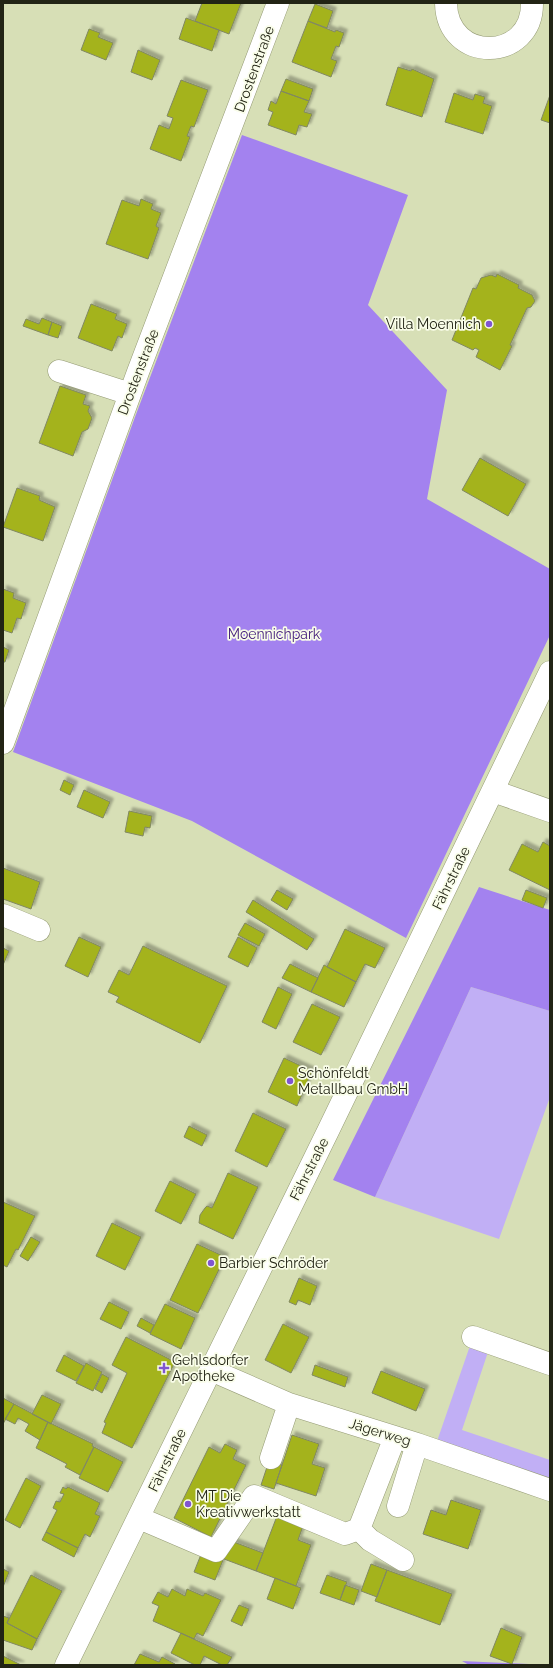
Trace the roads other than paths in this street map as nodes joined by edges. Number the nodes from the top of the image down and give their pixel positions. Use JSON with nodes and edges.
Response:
{"nodes":[{"id":1,"x":278,"y":3,"type":"edge"},
{"id":2,"x":446,"y":3,"type":"edge"},
{"id":3,"x":532,"y":3,"type":"edge"},
{"id":4,"x":59,"y":371,"type":"dead end"},
{"id":5,"x":130,"y":394,"type":"junction"},
{"id":6,"x":550,"y":672,"type":"edge"},
{"id":7,"x":3,"y":743,"type":"edge"},
{"id":8,"x":493,"y":791,"type":"junction"},
{"id":9,"x":550,"y":811,"type":"edge"},
{"id":10,"x":3,"y":915,"type":"edge"},
{"id":11,"x":39,"y":930,"type":"dead end"},
{"id":12,"x":473,"y":1337,"type":"dead end"},
{"id":13,"x":550,"y":1364,"type":"edge"},
{"id":14,"x":211,"y":1370,"type":"junction"},
{"id":15,"x":289,"y":1404,"type":"junction"},
{"id":16,"x":395,"y":1437,"type":"junction"},
{"id":17,"x":417,"y":1444,"type":"junction"},
{"id":18,"x":272,"y":1458,"type":"dead end"},
{"id":19,"x":550,"y":1490,"type":"edge"},
{"id":20,"x":398,"y":1506,"type":"dead end"},
{"id":21,"x":139,"y":1518,"type":"junction"},
{"id":22,"x":359,"y":1529,"type":"junction"},
{"id":23,"x":404,"y":1560,"type":"dead end"},
{"id":24,"x":66,"y":1665,"type":"edge"}],
"edges":[{"from":1,"to":5,"type":"street","name":"Drostenstraße"},
{"from":2,"to":3,"type":"street"},
{"from":4,"to":5,"type":"street"},
{"from":5,"to":7,"type":"street","name":"Drostenstraße"},
{"from":6,"to":8,"type":"street","name":"Fährstraße"},
{"from":8,"to":9,"type":"street"},
{"from":8,"to":14,"type":"street","name":"Fährstraße"},
{"from":10,"to":11,"type":"street"},
{"from":12,"to":13,"type":"street"},
{"from":14,"to":15,"type":"street","name":"Jägerweg"},
{"from":14,"to":21,"type":"street","name":"Fährstraße"},
{"from":15,"to":16,"type":"street","name":"Jägerweg"},
{"from":15,"to":18,"type":"street"},
{"from":16,"to":17,"type":"street","name":"Jägerweg"},
{"from":16,"to":22,"type":"street"},
{"from":17,"to":19,"type":"street","name":"Jägerweg"},
{"from":17,"to":20,"type":"street"},
{"from":21,"to":22,"type":"street"},
{"from":21,"to":24,"type":"street","name":"Fährstraße"},
{"from":22,"to":23,"type":"street"}]}
